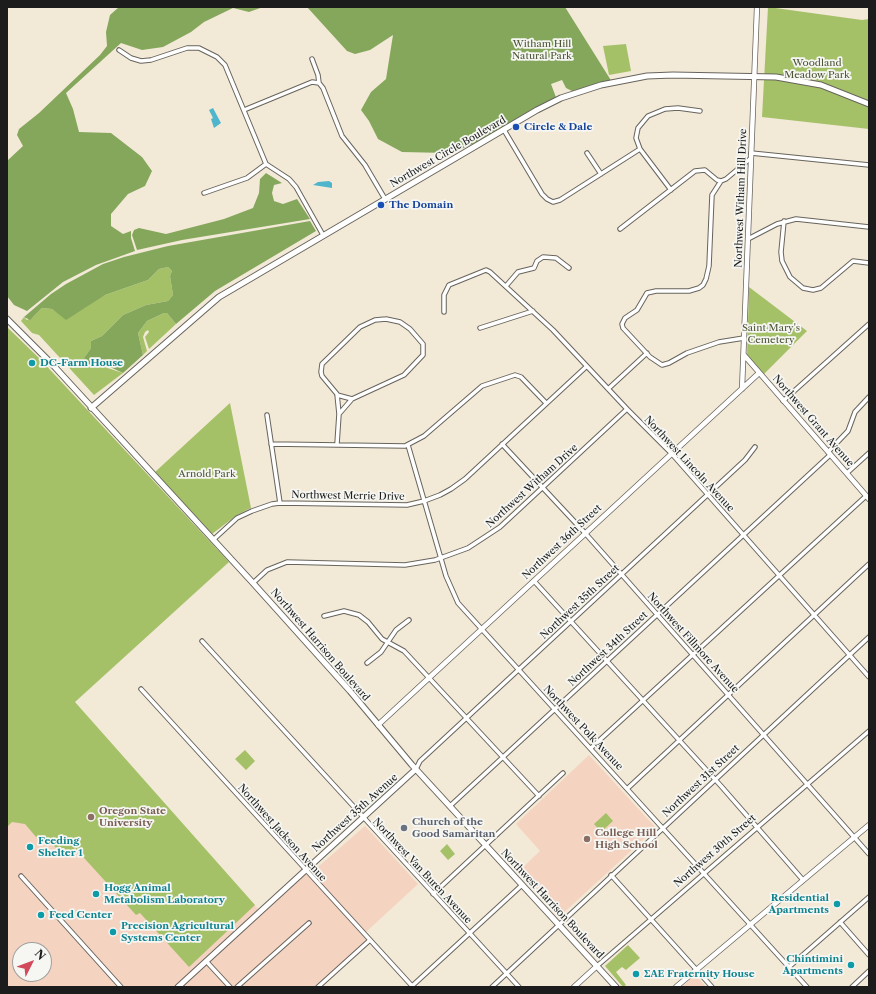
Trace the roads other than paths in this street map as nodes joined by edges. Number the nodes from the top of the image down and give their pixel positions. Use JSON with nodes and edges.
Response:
{"nodes":[{"id":1,"x":757,"y":7,"type":"edge"},
{"id":2,"x":119,"y":50,"type":"dead end"},
{"id":3,"x":312,"y":59,"type":"dead end"},
{"id":4,"x":753,"y":77,"type":"junction"},
{"id":5,"x":319,"y":83,"type":"junction"},
{"id":6,"x":869,"y":104,"type":"edge"},
{"id":7,"x":244,"y":110,"type":"junction"},
{"id":8,"x":700,"y":112,"type":"dead end"},
{"id":9,"x":504,"y":130,"type":"junction"},
{"id":10,"x":640,"y":149,"type":"junction"},
{"id":11,"x":587,"y":153,"type":"dead end"},
{"id":12,"x":751,"y":155,"type":"junction"},
{"id":13,"x":266,"y":164,"type":"junction"},
{"id":14,"x":869,"y":165,"type":"edge"},
{"id":15,"x":601,"y":174,"type":"junction"},
{"id":16,"x":721,"y":181,"type":"junction"},
{"id":17,"x":671,"y":190,"type":"junction"},
{"id":18,"x":204,"y":193,"type":"dead end"},
{"id":19,"x":385,"y":199,"type":"junction"},
{"id":20,"x":784,"y":221,"type":"junction"},
{"id":21,"x":869,"y":227,"type":"edge"},
{"id":22,"x":620,"y":229,"type":"dead end"},
{"id":23,"x":323,"y":235,"type":"junction"},
{"id":24,"x":748,"y":239,"type":"junction"},
{"id":25,"x":869,"y":263,"type":"edge"},
{"id":26,"x":569,"y":268,"type":"dead end"},
{"id":27,"x":506,"y":286,"type":"junction"},
{"id":28,"x":533,"y":311,"type":"junction"},
{"id":29,"x":444,"y":312,"type":"dead end"},
{"id":30,"x":7,"y":319,"type":"edge"},
{"id":31,"x":869,"y":324,"type":"edge"},
{"id":32,"x":480,"y":328,"type":"dead end"},
{"id":33,"x":744,"y":338,"type":"junction"},
{"id":34,"x":647,"y":353,"type":"junction"},
{"id":35,"x":744,"y":355,"type":"junction"},
{"id":36,"x":587,"y":366,"type":"junction"},
{"id":37,"x":759,"y":373,"type":"junction"},
{"id":38,"x":608,"y":389,"type":"junction"},
{"id":39,"x":742,"y":389,"type":"junction"},
{"id":40,"x":337,"y":395,"type":"junction"},
{"id":41,"x":869,"y":397,"type":"edge"},
{"id":42,"x":352,"y":399,"type":"junction"},
{"id":43,"x":783,"y":401,"type":"junction"},
{"id":44,"x":546,"y":403,"type":"junction"},
{"id":45,"x":91,"y":408,"type":"junction"},
{"id":46,"x":627,"y":409,"type":"junction"},
{"id":47,"x":339,"y":414,"type":"junction"},
{"id":48,"x":267,"y":415,"type":"dead end"},
{"id":49,"x":271,"y":444,"type":"junction"},
{"id":50,"x":337,"y":444,"type":"junction"},
{"id":51,"x":502,"y":444,"type":"junction"},
{"id":52,"x":408,"y":445,"type":"junction"},
{"id":53,"x":755,"y":447,"type":"dead end"},
{"id":54,"x":829,"y":453,"type":"junction"},
{"id":55,"x":869,"y":453,"type":"edge"},
{"id":56,"x":672,"y":454,"type":"junction"},
{"id":57,"x":847,"y":473,"type":"junction"},
{"id":58,"x":543,"y":488,"type":"junction"},
{"id":59,"x":708,"y":495,"type":"junction"},
{"id":60,"x":868,"y":498,"type":"edge"},
{"id":61,"x":424,"y":502,"type":"junction"},
{"id":62,"x":280,"y":503,"type":"junction"},
{"id":63,"x":585,"y":533,"type":"junction"},
{"id":64,"x":743,"y":534,"type":"junction"},
{"id":65,"x":213,"y":540,"type":"junction"},
{"id":66,"x":441,"y":558,"type":"junction"},
{"id":67,"x":869,"y":564,"type":"edge"},
{"id":68,"x":621,"y":574,"type":"junction"},
{"id":69,"x":779,"y":575,"type":"junction"},
{"id":70,"x":534,"y":581,"type":"junction"},
{"id":71,"x":253,"y":583,"type":"junction"},
{"id":72,"x":657,"y":615,"type":"junction"},
{"id":73,"x":814,"y":615,"type":"junction"},
{"id":74,"x":324,"y":616,"type":"dead end"},
{"id":75,"x":409,"y":620,"type":"dead end"},
{"id":76,"x":571,"y":621,"type":"junction"},
{"id":77,"x":482,"y":629,"type":"junction"},
{"id":78,"x":869,"y":637,"type":"edge"},
{"id":79,"x":202,"y":641,"type":"dead end"},
{"id":80,"x":387,"y":642,"type":"junction"},
{"id":81,"x":692,"y":655,"type":"junction"},
{"id":82,"x":849,"y":655,"type":"junction"},
{"id":83,"x":607,"y":661,"type":"junction"},
{"id":84,"x":367,"y":663,"type":"dead end"},
{"id":85,"x":518,"y":670,"type":"junction"},
{"id":86,"x":430,"y":678,"type":"junction"},
{"id":87,"x":869,"y":678,"type":"edge"},
{"id":88,"x":141,"y":689,"type":"dead end"},
{"id":89,"x":729,"y":695,"type":"junction"},
{"id":90,"x":643,"y":701,"type":"junction"},
{"id":91,"x":555,"y":709,"type":"junction"},
{"id":92,"x":467,"y":718,"type":"junction"},
{"id":93,"x":378,"y":725,"type":"junction"},
{"id":94,"x":869,"y":730,"type":"edge"},
{"id":95,"x":763,"y":735,"type":"junction"},
{"id":96,"x":679,"y":740,"type":"junction"},
{"id":97,"x":591,"y":748,"type":"junction"},
{"id":98,"x":502,"y":757,"type":"junction"},
{"id":99,"x":416,"y":769,"type":"junction"},
{"id":100,"x":563,"y":774,"type":"dead end"},
{"id":101,"x":715,"y":780,"type":"junction"},
{"id":102,"x":807,"y":784,"type":"junction"},
{"id":103,"x":628,"y":788,"type":"junction"},
{"id":104,"x":539,"y":796,"type":"junction"},
{"id":105,"x":450,"y":806,"type":"junction"},
{"id":106,"x":362,"y":818,"type":"junction"},
{"id":107,"x":869,"y":824,"type":"edge"},
{"id":108,"x":663,"y":827,"type":"junction"},
{"id":109,"x":757,"y":827,"type":"junction"},
{"id":110,"x":854,"y":837,"type":"junction"},
{"id":111,"x":486,"y":845,"type":"junction"},
{"id":112,"x":869,"y":854,"type":"edge"},
{"id":113,"x":305,"y":870,"type":"junction"},
{"id":114,"x":705,"y":872,"type":"junction"},
{"id":115,"x":22,"y":876,"type":"dead end"},
{"id":116,"x":610,"y":876,"type":"junction"},
{"id":117,"x":803,"y":880,"type":"junction"},
{"id":118,"x":522,"y":885,"type":"junction"},
{"id":119,"x":433,"y":894,"type":"junction"},
{"id":120,"x":869,"y":897,"type":"edge"},
{"id":121,"x":650,"y":919,"type":"junction"},
{"id":122,"x":840,"y":922,"type":"junction"},
{"id":123,"x":309,"y":923,"type":"dead end"},
{"id":124,"x":750,"y":923,"type":"junction"},
{"id":125,"x":558,"y":924,"type":"junction"},
{"id":126,"x":469,"y":933,"type":"junction"},
{"id":127,"x":370,"y":940,"type":"junction"},
{"id":128,"x":869,"y":955,"type":"edge"},
{"id":129,"x":206,"y":961,"type":"junction"},
{"id":130,"x":597,"y":966,"type":"junction"},
{"id":131,"x":789,"y":967,"type":"junction"},
{"id":132,"x":696,"y":969,"type":"junction"},
{"id":133,"x":869,"y":971,"type":"edge"},
{"id":134,"x":506,"y":973,"type":"junction"},
{"id":135,"x":121,"y":987,"type":"edge"},
{"id":136,"x":178,"y":987,"type":"edge"},
{"id":137,"x":230,"y":987,"type":"edge"},
{"id":138,"x":237,"y":987,"type":"edge"},
{"id":139,"x":318,"y":987,"type":"edge"},
{"id":140,"x":412,"y":987,"type":"edge"},
{"id":141,"x":492,"y":987,"type":"edge"},
{"id":142,"x":518,"y":987,"type":"edge"},
{"id":143,"x":574,"y":987,"type":"edge"},
{"id":144,"x":616,"y":987,"type":"edge"},
{"id":145,"x":676,"y":987,"type":"edge"},
{"id":146,"x":712,"y":987,"type":"edge"},
{"id":147,"x":807,"y":987,"type":"edge"},
{"id":148,"x":852,"y":987,"type":"edge"}],
"edges":[{"from":1,"to":4,"type":"street","name":"Northwest Witham Hill Drive"},
{"from":2,"to":7,"type":"street"},
{"from":3,"to":5,"type":"street"},
{"from":4,"to":6,"type":"main road","name":"Northwest Circle Boulevard"},
{"from":4,"to":9,"type":"main road","name":"Northwest Circle Boulevard"},
{"from":4,"to":12,"type":"street","name":"Northwest Witham Hill Drive"},
{"from":5,"to":7,"type":"street"},
{"from":5,"to":19,"type":"street"},
{"from":7,"to":13,"type":"street"},
{"from":8,"to":10,"type":"street"},
{"from":9,"to":15,"type":"street"},
{"from":9,"to":19,"type":"main road","name":"Northwest Circle Boulevard"},
{"from":10,"to":15,"type":"street"},
{"from":10,"to":17,"type":"street"},
{"from":11,"to":15,"type":"street"},
{"from":12,"to":14,"type":"street"},
{"from":12,"to":16,"type":"street"},
{"from":12,"to":24,"type":"street","name":"Northwest Witham Hill Drive"},
{"from":13,"to":18,"type":"street"},
{"from":13,"to":23,"type":"street"},
{"from":16,"to":17,"type":"street"},
{"from":16,"to":34,"type":"street"},
{"from":17,"to":22,"type":"street"},
{"from":19,"to":23,"type":"main road","name":"Northwest Circle Boulevard"},
{"from":20,"to":21,"type":"street"},
{"from":20,"to":24,"type":"street"},
{"from":20,"to":25,"type":"street"},
{"from":23,"to":45,"type":"main road","name":"Northwest Circle Boulevard"},
{"from":24,"to":33,"type":"street","name":"Northwest Witham Hill Drive"},
{"from":26,"to":27,"type":"street"},
{"from":27,"to":28,"type":"street","name":"Northwest Lincoln Avenue"},
{"from":27,"to":29,"type":"street","name":"Northwest Lincoln Avenue"},
{"from":28,"to":32,"type":"street"},
{"from":28,"to":36,"type":"street","name":"Northwest Lincoln Avenue"},
{"from":30,"to":45,"type":"main road","name":"Northwest Harrison Boulevard"},
{"from":31,"to":43,"type":"street"},
{"from":33,"to":34,"type":"street"},
{"from":33,"to":35,"type":"street","name":"Northwest Witham Hill Drive"},
{"from":34,"to":38,"type":"street"},
{"from":35,"to":37,"type":"street","name":"Northwest Grant Avenue"},
{"from":35,"to":39,"type":"street","name":"Northwest Witham Hill Drive"},
{"from":36,"to":38,"type":"street","name":"Northwest Lincoln Avenue"},
{"from":36,"to":44,"type":"street","name":"Northwest Merrie Drive"},
{"from":37,"to":39,"type":"street","name":"Northwest 36th Street"},
{"from":37,"to":43,"type":"street","name":"Northwest Grant Avenue"},
{"from":38,"to":46,"type":"street","name":"Northwest Lincoln Avenue"},
{"from":39,"to":56,"type":"street","name":"Northwest 36th Street"},
{"from":40,"to":42,"type":"street"},
{"from":40,"to":42,"type":"street"},
{"from":40,"to":47,"type":"street"},
{"from":41,"to":54,"type":"street","name":"Northwest 34th Street"},
{"from":42,"to":47,"type":"street"},
{"from":43,"to":54,"type":"street","name":"Northwest Grant Avenue"},
{"from":44,"to":51,"type":"street","name":"Northwest Merrie Drive"},
{"from":44,"to":52,"type":"street"},
{"from":45,"to":65,"type":"main road","name":"Northwest Harrison Boulevard"},
{"from":46,"to":56,"type":"street","name":"Northwest Lincoln Avenue"},
{"from":46,"to":58,"type":"street","name":"Northwest Witham Drive"},
{"from":47,"to":50,"type":"street"},
{"from":48,"to":49,"type":"street"},
{"from":49,"to":50,"type":"street"},
{"from":49,"to":62,"type":"street"},
{"from":50,"to":52,"type":"street"},
{"from":51,"to":58,"type":"street","name":"Northwest Fillmore Avenue"},
{"from":51,"to":61,"type":"street","name":"Northwest Merrie Drive"},
{"from":52,"to":61,"type":"street","name":"Northwest Polk Avenue"},
{"from":53,"to":59,"type":"street","name":"Northwest 35th Street"},
{"from":54,"to":57,"type":"street","name":"Northwest Grant Avenue"},
{"from":54,"to":64,"type":"street","name":"Northwest 34th Street"},
{"from":55,"to":57,"type":"street"},
{"from":56,"to":59,"type":"street","name":"Northwest Lincoln Avenue"},
{"from":56,"to":63,"type":"street","name":"Northwest 36th Street"},
{"from":57,"to":60,"type":"street","name":"Northwest Grant Avenue"},
{"from":58,"to":63,"type":"street","name":"Northwest Fillmore Avenue"},
{"from":58,"to":66,"type":"street","name":"Northwest Witham Drive"},
{"from":59,"to":64,"type":"street","name":"Northwest Lincoln Avenue"},
{"from":59,"to":68,"type":"street","name":"Northwest 35th Street"},
{"from":60,"to":69,"type":"street"},
{"from":61,"to":62,"type":"street","name":"Northwest Merrie Drive"},
{"from":61,"to":66,"type":"street","name":"Northwest Polk Avenue"},
{"from":62,"to":65,"type":"street","name":"Northwest Merrie Drive"},
{"from":63,"to":68,"type":"street","name":"Northwest Fillmore Avenue"},
{"from":63,"to":70,"type":"street","name":"Northwest 36th Street"},
{"from":64,"to":69,"type":"street","name":"Northwest Lincoln Avenue"},
{"from":64,"to":72,"type":"street","name":"Northwest 34th Street"},
{"from":65,"to":71,"type":"main road","name":"Northwest Harrison Boulevard"},
{"from":66,"to":71,"type":"street","name":"Northwest Witham Drive"},
{"from":66,"to":77,"type":"street","name":"Northwest Polk Avenue"},
{"from":67,"to":73,"type":"street"},
{"from":68,"to":72,"type":"street","name":"Northwest Fillmore Avenue"},
{"from":68,"to":76,"type":"street","name":"Northwest 35th Street"},
{"from":69,"to":73,"type":"street","name":"Northwest Lincoln Avenue"},
{"from":69,"to":81,"type":"street"},
{"from":70,"to":76,"type":"street"},
{"from":70,"to":77,"type":"street","name":"Northwest 36th Street"},
{"from":71,"to":93,"type":"main road","name":"Northwest Harrison Boulevard"},
{"from":72,"to":81,"type":"street","name":"Northwest Fillmore Avenue"},
{"from":72,"to":83,"type":"street","name":"Northwest 34th Street"},
{"from":73,"to":82,"type":"street","name":"Northwest Lincoln Avenue"},
{"from":73,"to":89,"type":"street"},
{"from":74,"to":80,"type":"street"},
{"from":75,"to":80,"type":"street"},
{"from":76,"to":83,"type":"street"},
{"from":76,"to":85,"type":"street","name":"Northwest 35th Street"},
{"from":77,"to":85,"type":"street","name":"Northwest Polk Avenue"},
{"from":77,"to":86,"type":"street","name":"Northwest 36th Street"},
{"from":78,"to":82,"type":"street","name":"Northwest 31st Street"},
{"from":79,"to":106,"type":"street","name":"Northwest Van Buren Avenue"},
{"from":80,"to":84,"type":"street"},
{"from":80,"to":86,"type":"street"},
{"from":81,"to":89,"type":"street","name":"Northwest Fillmore Avenue"},
{"from":81,"to":90,"type":"street"},
{"from":82,"to":87,"type":"street","name":"Northwest Lincoln Avenue"},
{"from":82,"to":95,"type":"street","name":"Northwest 31st Street"},
{"from":83,"to":90,"type":"street"},
{"from":83,"to":91,"type":"street","name":"Northwest 34th Street"},
{"from":85,"to":91,"type":"street","name":"Northwest Polk Avenue"},
{"from":85,"to":92,"type":"street","name":"Northwest 35th Street"},
{"from":86,"to":92,"type":"street"},
{"from":86,"to":93,"type":"street","name":"Northwest 36th Street"},
{"from":88,"to":113,"type":"street","name":"Northwest Jackson Avenue"},
{"from":89,"to":95,"type":"street","name":"Northwest Fillmore Avenue"},
{"from":89,"to":96,"type":"street"},
{"from":90,"to":96,"type":"street"},
{"from":90,"to":97,"type":"street"},
{"from":91,"to":97,"type":"street","name":"Northwest Polk Avenue"},
{"from":91,"to":98,"type":"street","name":"Northwest 34th Street"},
{"from":92,"to":98,"type":"street"},
{"from":92,"to":99,"type":"street","name":"Northwest 35th Street"},
{"from":93,"to":99,"type":"main road","name":"Northwest Harrison Boulevard"},
{"from":94,"to":102,"type":"street","name":"Northwest 30th Street"},
{"from":95,"to":101,"type":"street","name":"Northwest 31st Street"},
{"from":95,"to":102,"type":"street","name":"Northwest Fillmore Avenue"},
{"from":96,"to":101,"type":"street"},
{"from":96,"to":103,"type":"street"},
{"from":97,"to":103,"type":"street","name":"Northwest Polk Avenue"},
{"from":98,"to":104,"type":"street"},
{"from":98,"to":105,"type":"street","name":"Northwest 34th Street"},
{"from":99,"to":105,"type":"main road","name":"Northwest Harrison Boulevard"},
{"from":99,"to":106,"type":"main road","name":"Northwest 35th Avenue"},
{"from":100,"to":104,"type":"street"},
{"from":101,"to":108,"type":"street","name":"Northwest 31st Street"},
{"from":101,"to":109,"type":"street"},
{"from":102,"to":109,"type":"street","name":"Northwest 30th Street"},
{"from":102,"to":110,"type":"street","name":"Northwest Fillmore Avenue"},
{"from":103,"to":108,"type":"street","name":"Northwest Polk Avenue"},
{"from":104,"to":111,"type":"street"},
{"from":105,"to":111,"type":"main road","name":"Northwest Harrison Boulevard"},
{"from":106,"to":113,"type":"main road","name":"Northwest 35th Avenue"},
{"from":106,"to":119,"type":"street","name":"Northwest Van Buren Avenue"},
{"from":107,"to":110,"type":"street"},
{"from":108,"to":114,"type":"street","name":"Northwest Polk Avenue"},
{"from":108,"to":116,"type":"street","name":"Northwest 31st Street"},
{"from":109,"to":114,"type":"street","name":"Northwest 30th Street"},
{"from":109,"to":117,"type":"street"},
{"from":110,"to":112,"type":"street","name":"Northwest Fillmore Avenue"},
{"from":110,"to":117,"type":"street"},
{"from":111,"to":118,"type":"main road","name":"Northwest Harrison Boulevard"},
{"from":111,"to":119,"type":"street"},
{"from":113,"to":127,"type":"street","name":"Northwest Jackson Avenue"},
{"from":113,"to":129,"type":"main road","name":"Northwest 35th Avenue"},
{"from":114,"to":121,"type":"street","name":"Northwest 30th Street"},
{"from":114,"to":124,"type":"street","name":"Northwest Polk Avenue"},
{"from":115,"to":135,"type":"street"},
{"from":116,"to":121,"type":"street"},
{"from":116,"to":125,"type":"street","name":"Northwest 31st Street"},
{"from":117,"to":124,"type":"street"},
{"from":118,"to":125,"type":"main road","name":"Northwest Harrison Boulevard"},
{"from":118,"to":126,"type":"street"},
{"from":119,"to":126,"type":"street","name":"Northwest Van Buren Avenue"},
{"from":120,"to":122,"type":"street"},
{"from":121,"to":130,"type":"street","name":"Northwest 30th Street"},
{"from":121,"to":132,"type":"street"},
{"from":122,"to":128,"type":"street"},
{"from":122,"to":131,"type":"street"},
{"from":123,"to":138,"type":"street"},
{"from":124,"to":131,"type":"street","name":"Northwest Polk Avenue"},
{"from":124,"to":132,"type":"street"},
{"from":125,"to":130,"type":"main road","name":"Northwest Harrison Boulevard"},
{"from":125,"to":134,"type":"street","name":"Northwest 31st Street"},
{"from":126,"to":134,"type":"street","name":"Northwest Van Buren Avenue"},
{"from":126,"to":140,"type":"street"},
{"from":127,"to":139,"type":"street"},
{"from":127,"to":140,"type":"street","name":"Northwest Jackson Avenue"},
{"from":129,"to":136,"type":"main road","name":"Northwest 35th Avenue"},
{"from":129,"to":137,"type":"street"},
{"from":130,"to":143,"type":"street","name":"Northwest 30th Street"},
{"from":130,"to":144,"type":"main road","name":"Northwest Harrison Boulevard"},
{"from":131,"to":147,"type":"street","name":"Northwest Polk Avenue"},
{"from":132,"to":145,"type":"street"},
{"from":132,"to":146,"type":"street"},
{"from":133,"to":148,"type":"street"},
{"from":134,"to":141,"type":"street","name":"Northwest 31st Street"},
{"from":134,"to":142,"type":"street","name":"Northwest Van Buren Avenue"}]}
